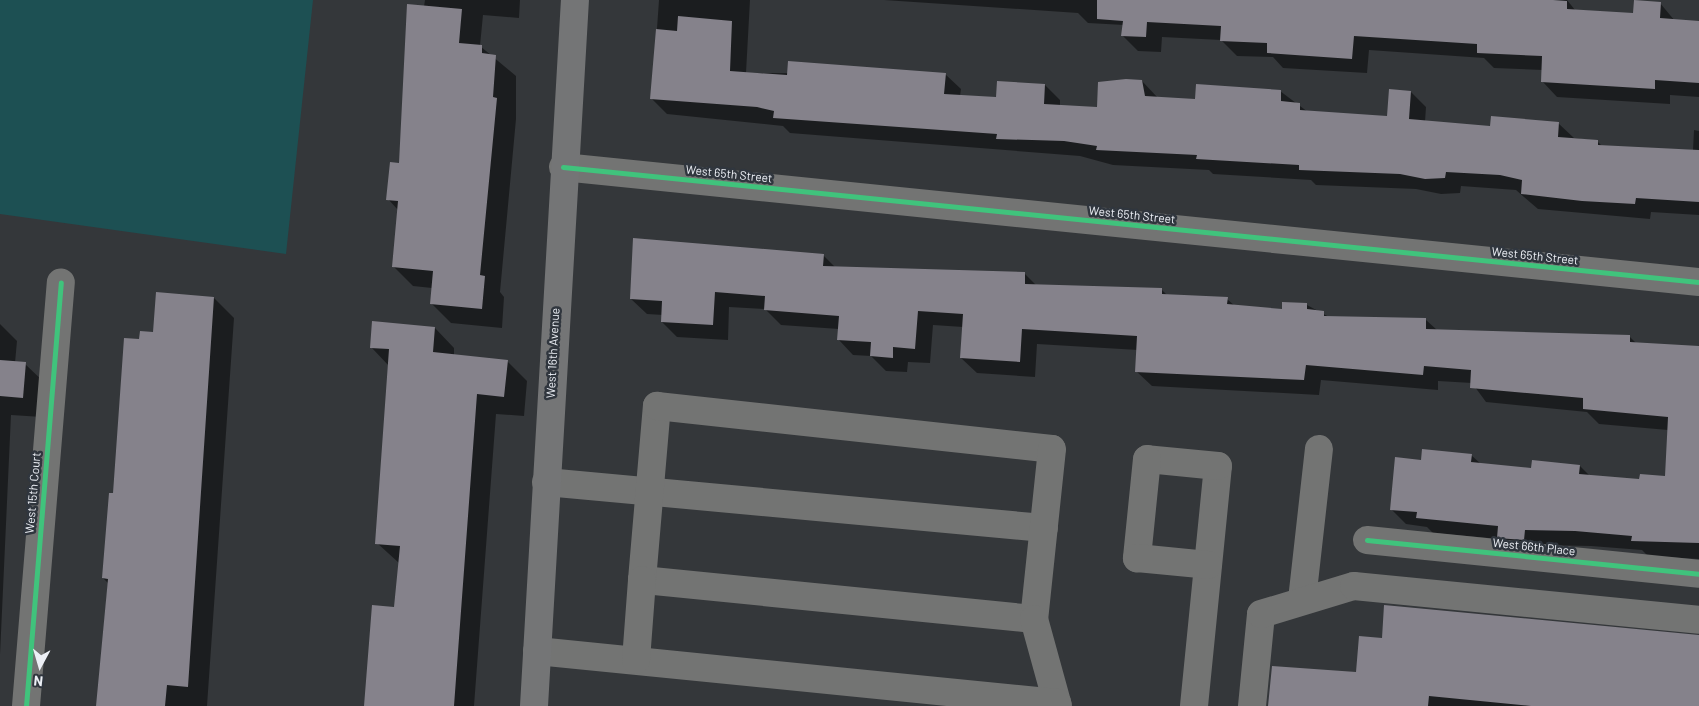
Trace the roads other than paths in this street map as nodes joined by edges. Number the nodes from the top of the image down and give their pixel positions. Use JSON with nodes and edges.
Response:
{"nodes":[{"id":1,"x":576,"y":0,"type":"edge"},
{"id":2,"x":563,"y":167,"type":"junction"},
{"id":3,"x":61,"y":282,"type":"dead end"},
{"id":4,"x":1699,"y":282,"type":"edge"},
{"id":5,"x":1319,"y":449,"type":"dead end"},
{"id":6,"x":546,"y":482,"type":"junction"},
{"id":7,"x":650,"y":490,"type":"junction"},
{"id":8,"x":1044,"y":528,"type":"junction"},
{"id":9,"x":1367,"y":540,"type":"dead end"},
{"id":10,"x":1208,"y":565,"type":"dead end"},
{"id":11,"x":1699,"y":574,"type":"edge"},
{"id":12,"x":642,"y":580,"type":"junction"},
{"id":13,"x":1302,"y":600,"type":"junction"},
{"id":14,"x":1034,"y":619,"type":"junction"},
{"id":15,"x":1699,"y":620,"type":"edge"},
{"id":16,"x":537,"y":651,"type":"junction"},
{"id":17,"x":636,"y":660,"type":"junction"},
{"id":18,"x":1057,"y":705,"type":"edge"},
{"id":19,"x":26,"y":706,"type":"edge"},
{"id":20,"x":534,"y":706,"type":"edge"},
{"id":21,"x":1194,"y":706,"type":"edge"},
{"id":22,"x":1252,"y":706,"type":"edge"}],
"edges":[{"from":1,"to":2,"type":"main road","name":"West 16th Avenue"},
{"from":2,"to":4,"type":"street","name":"West 65th Street"},
{"from":2,"to":6,"type":"main road","name":"West 16th Avenue"},
{"from":3,"to":19,"type":"street","name":"West 15th Court"},
{"from":5,"to":13,"type":"street"},
{"from":6,"to":7,"type":"street"},
{"from":6,"to":16,"type":"main road","name":"West 16th Avenue"},
{"from":7,"to":8,"type":"street"},
{"from":7,"to":8,"type":"street"},
{"from":7,"to":12,"type":"street"},
{"from":8,"to":14,"type":"street"},
{"from":9,"to":11,"type":"street","name":"West 66th Place"},
{"from":10,"to":21,"type":"street"},
{"from":12,"to":14,"type":"street"},
{"from":12,"to":17,"type":"street"},
{"from":13,"to":15,"type":"street"},
{"from":13,"to":22,"type":"street"},
{"from":14,"to":18,"type":"street"},
{"from":16,"to":17,"type":"street"},
{"from":16,"to":20,"type":"main road","name":"West 16th Avenue"},
{"from":17,"to":18,"type":"street"}]}
